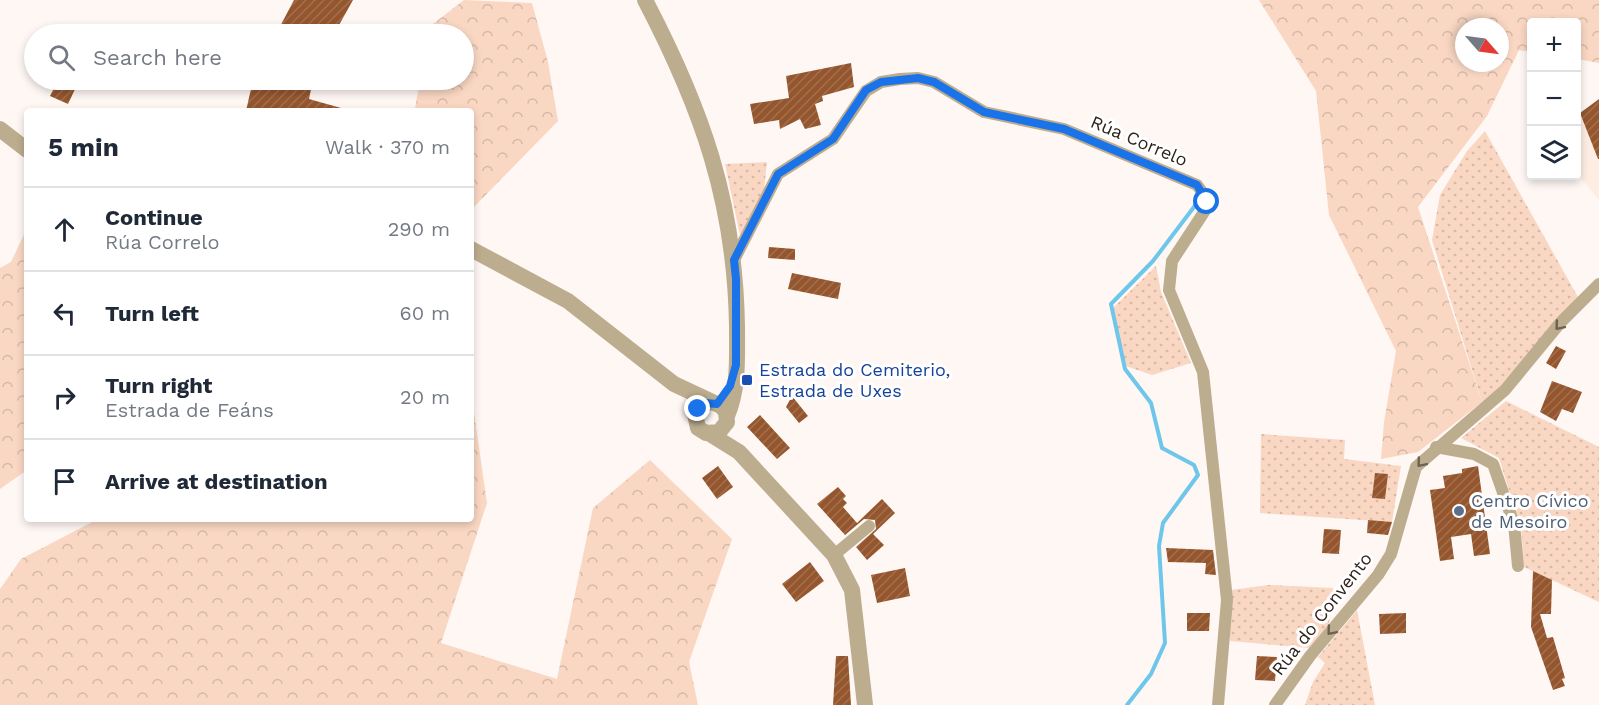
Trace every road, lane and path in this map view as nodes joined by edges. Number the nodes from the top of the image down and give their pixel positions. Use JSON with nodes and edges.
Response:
{"nodes":[{"id":1,"x":645,"y":0,"type":"edge"},
{"id":2,"x":0,"y":129,"type":"edge"},
{"id":3,"x":24,"y":148,"type":"edge"},
{"id":4,"x":474,"y":251,"type":"edge"},
{"id":5,"x":734,"y":260,"type":"junction"},
{"id":6,"x":1599,"y":284,"type":"edge"},
{"id":7,"x":674,"y":384,"type":"junction"},
{"id":8,"x":721,"y":411,"type":"junction"},
{"id":9,"x":695,"y":420,"type":"junction"},
{"id":10,"x":710,"y":434,"type":"junction"},
{"id":11,"x":1436,"y":447,"type":"junction"},
{"id":12,"x":739,"y":452,"type":"junction"},
{"id":13,"x":869,"y":526,"type":"dead end"},
{"id":14,"x":834,"y":555,"type":"junction"},
{"id":15,"x":1518,"y":566,"type":"dead end"},
{"id":16,"x":865,"y":705,"type":"edge"},
{"id":17,"x":1218,"y":705,"type":"edge"},
{"id":18,"x":1275,"y":705,"type":"edge"}],
"edges":[{"from":1,"to":5,"type":"street"},
{"from":2,"to":3,"type":"street"},
{"from":4,"to":7,"type":"street"},
{"from":5,"to":8,"type":"street"},
{"from":5,"to":17,"type":"street","name":"Rúa Correlo"},
{"from":6,"to":11,"type":"street","name":"Rúa do Convento","one_way":true},
{"from":7,"to":8,"type":"street"},
{"from":7,"to":9,"type":"street"},
{"from":8,"to":9,"type":"street"},
{"from":8,"to":10,"type":"street"},
{"from":8,"to":12,"type":"street"},
{"from":9,"to":10,"type":"street"},
{"from":10,"to":12,"type":"street"},
{"from":11,"to":15,"type":"street"},
{"from":11,"to":18,"type":"street","name":"Rúa do Convento","one_way":true},
{"from":12,"to":14,"type":"street"},
{"from":13,"to":14,"type":"street"},
{"from":14,"to":16,"type":"street"}]}
